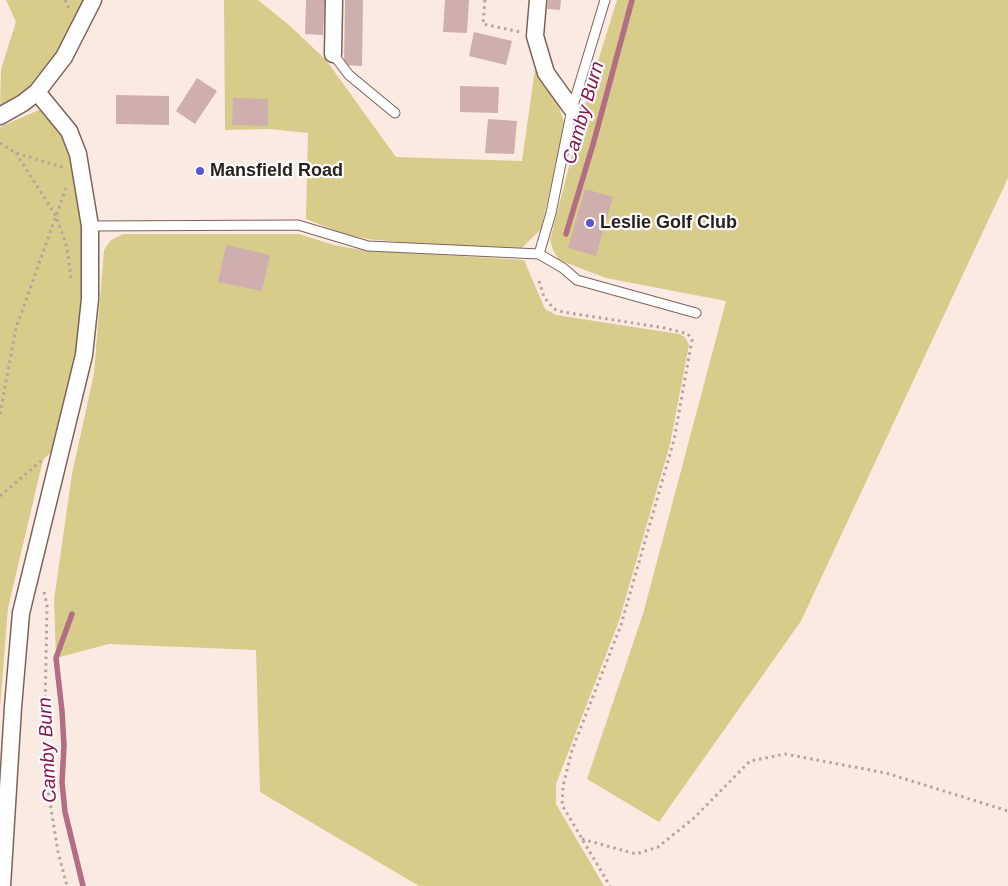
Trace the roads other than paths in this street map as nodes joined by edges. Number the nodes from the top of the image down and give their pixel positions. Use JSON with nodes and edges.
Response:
{"nodes":[{"id":1,"x":93,"y":0,"type":"edge"},
{"id":2,"x":334,"y":0,"type":"edge"},
{"id":3,"x":538,"y":0,"type":"edge"},
{"id":4,"x":605,"y":0,"type":"edge"},
{"id":5,"x":333,"y":54,"type":"joint"},
{"id":6,"x":37,"y":92,"type":"junction"},
{"id":7,"x":572,"y":109,"type":"junction"},
{"id":8,"x":395,"y":113,"type":"dead end"},
{"id":9,"x":0,"y":116,"type":"edge"},
{"id":10,"x":90,"y":226,"type":"junction"},
{"id":11,"x":539,"y":254,"type":"junction"},
{"id":12,"x":696,"y":313,"type":"dead end"},
{"id":13,"x":2,"y":886,"type":"edge"}],
"edges":[{"from":1,"to":6,"type":"street"},
{"from":2,"to":5,"type":"street"},
{"from":3,"to":7,"type":"street"},
{"from":4,"to":7,"type":"lane"},
{"from":5,"to":8,"type":"lane"},
{"from":6,"to":9,"type":"street"},
{"from":6,"to":10,"type":"street"},
{"from":7,"to":11,"type":"lane"},
{"from":10,"to":11,"type":"lane"},
{"from":10,"to":13,"type":"street"},
{"from":11,"to":12,"type":"lane"}]}
